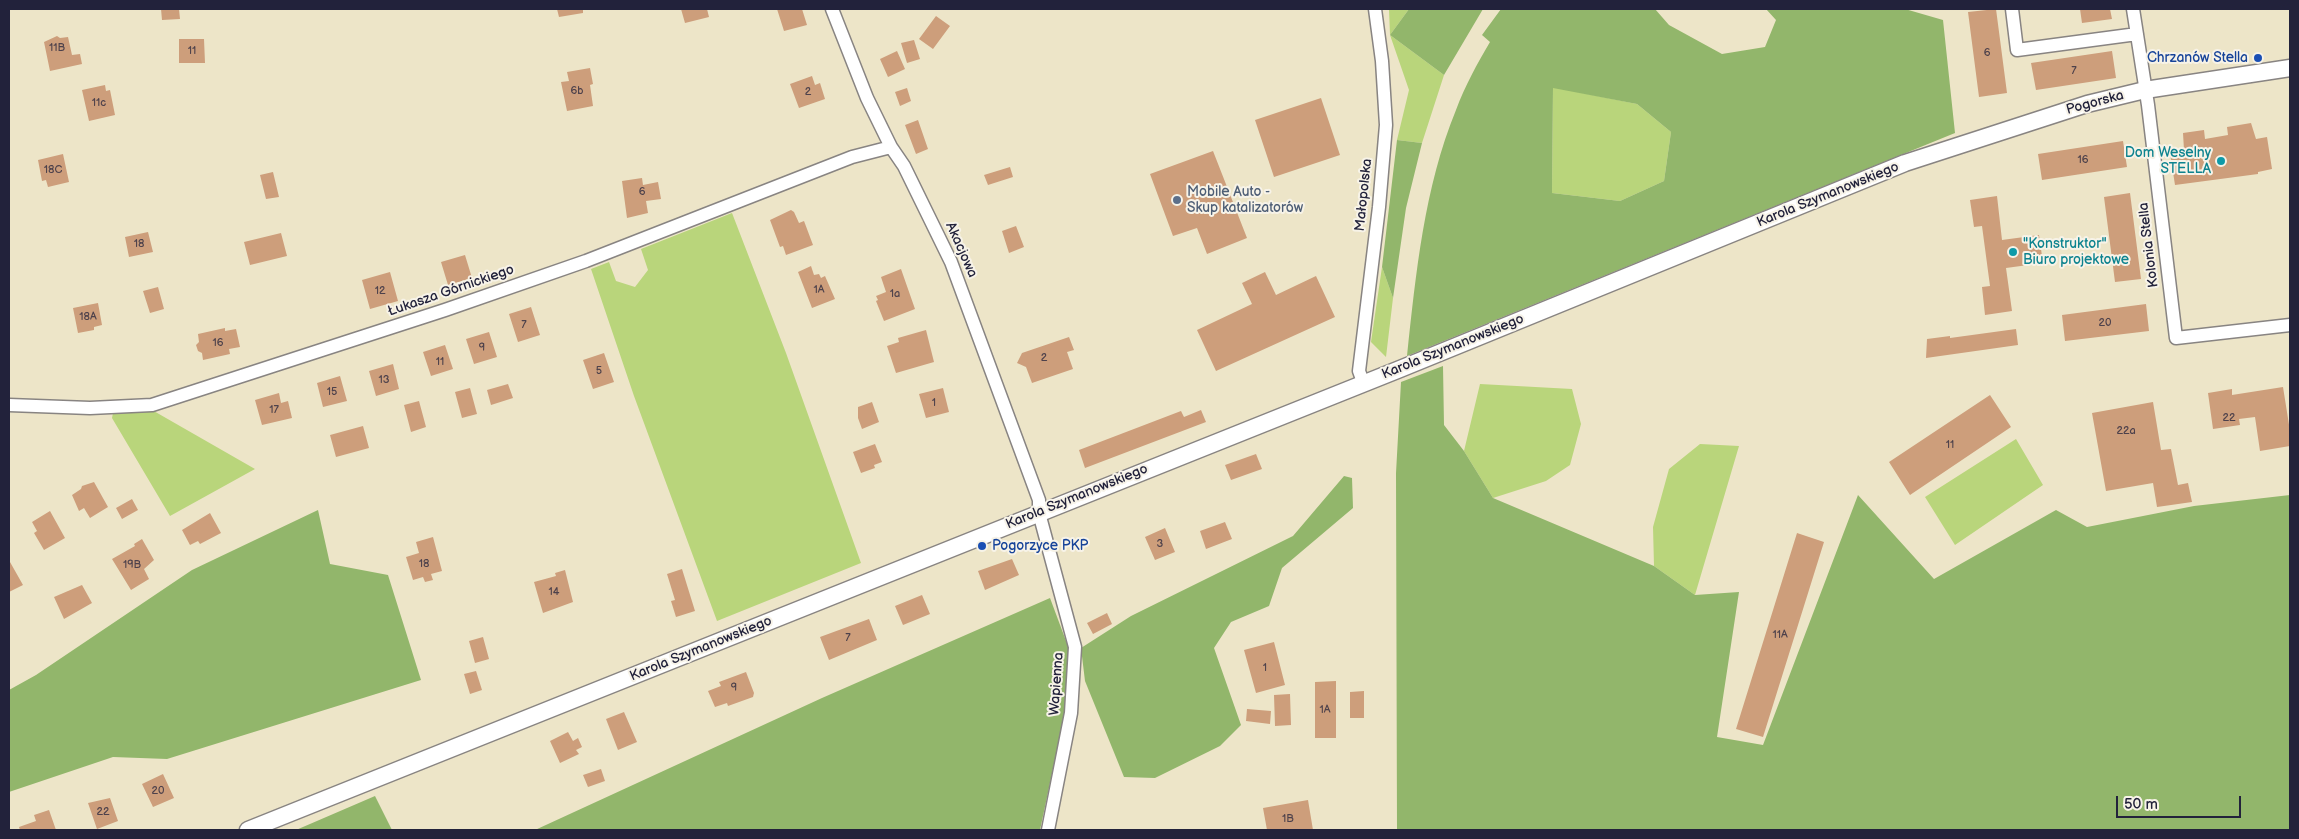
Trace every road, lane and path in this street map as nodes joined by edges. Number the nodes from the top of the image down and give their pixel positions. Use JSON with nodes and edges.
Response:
{"nodes":[{"id":1,"x":832,"y":9,"type":"edge"},
{"id":2,"x":1376,"y":9,"type":"edge"},
{"id":3,"x":2012,"y":9,"type":"edge"},
{"id":4,"x":2133,"y":9,"type":"edge"},
{"id":5,"x":2137,"y":34,"type":"junction"},
{"id":6,"x":2290,"y":68,"type":"edge"},
{"id":7,"x":2146,"y":90,"type":"junction"},
{"id":8,"x":891,"y":147,"type":"junction"},
{"id":9,"x":1905,"y":163,"type":"joint"},
{"id":10,"x":2290,"y":325,"type":"edge"},
{"id":11,"x":1363,"y":382,"type":"junction"},
{"id":12,"x":9,"y":405,"type":"edge"},
{"id":13,"x":1038,"y":513,"type":"junction"},
{"id":14,"x":248,"y":830,"type":"edge"},
{"id":15,"x":1048,"y":830,"type":"edge"}],
"edges":[{"from":1,"to":8,"type":"street","name":"Akacjowa"},
{"from":2,"to":11,"type":"street","name":"Małopolska"},
{"from":3,"to":5,"type":"street"},
{"from":4,"to":5,"type":"street","name":"Kolonia Stella"},
{"from":5,"to":7,"type":"street","name":"Kolonia Stella"},
{"from":6,"to":7,"type":"street","name":"Pogorska"},
{"from":7,"to":9,"type":"street","name":"Pogorska"},
{"from":7,"to":10,"type":"street","name":"Kolonia Stella"},
{"from":8,"to":12,"type":"street","name":"Łukasza Górnickiego"},
{"from":8,"to":13,"type":"street","name":"Akacjowa"},
{"from":9,"to":11,"type":"street","name":"Karola Szymanowskiego"},
{"from":11,"to":13,"type":"street","name":"Karola Szymanowskiego"},
{"from":13,"to":14,"type":"street","name":"Karola Szymanowskiego"},
{"from":13,"to":15,"type":"street","name":"Wapienna"}]}
